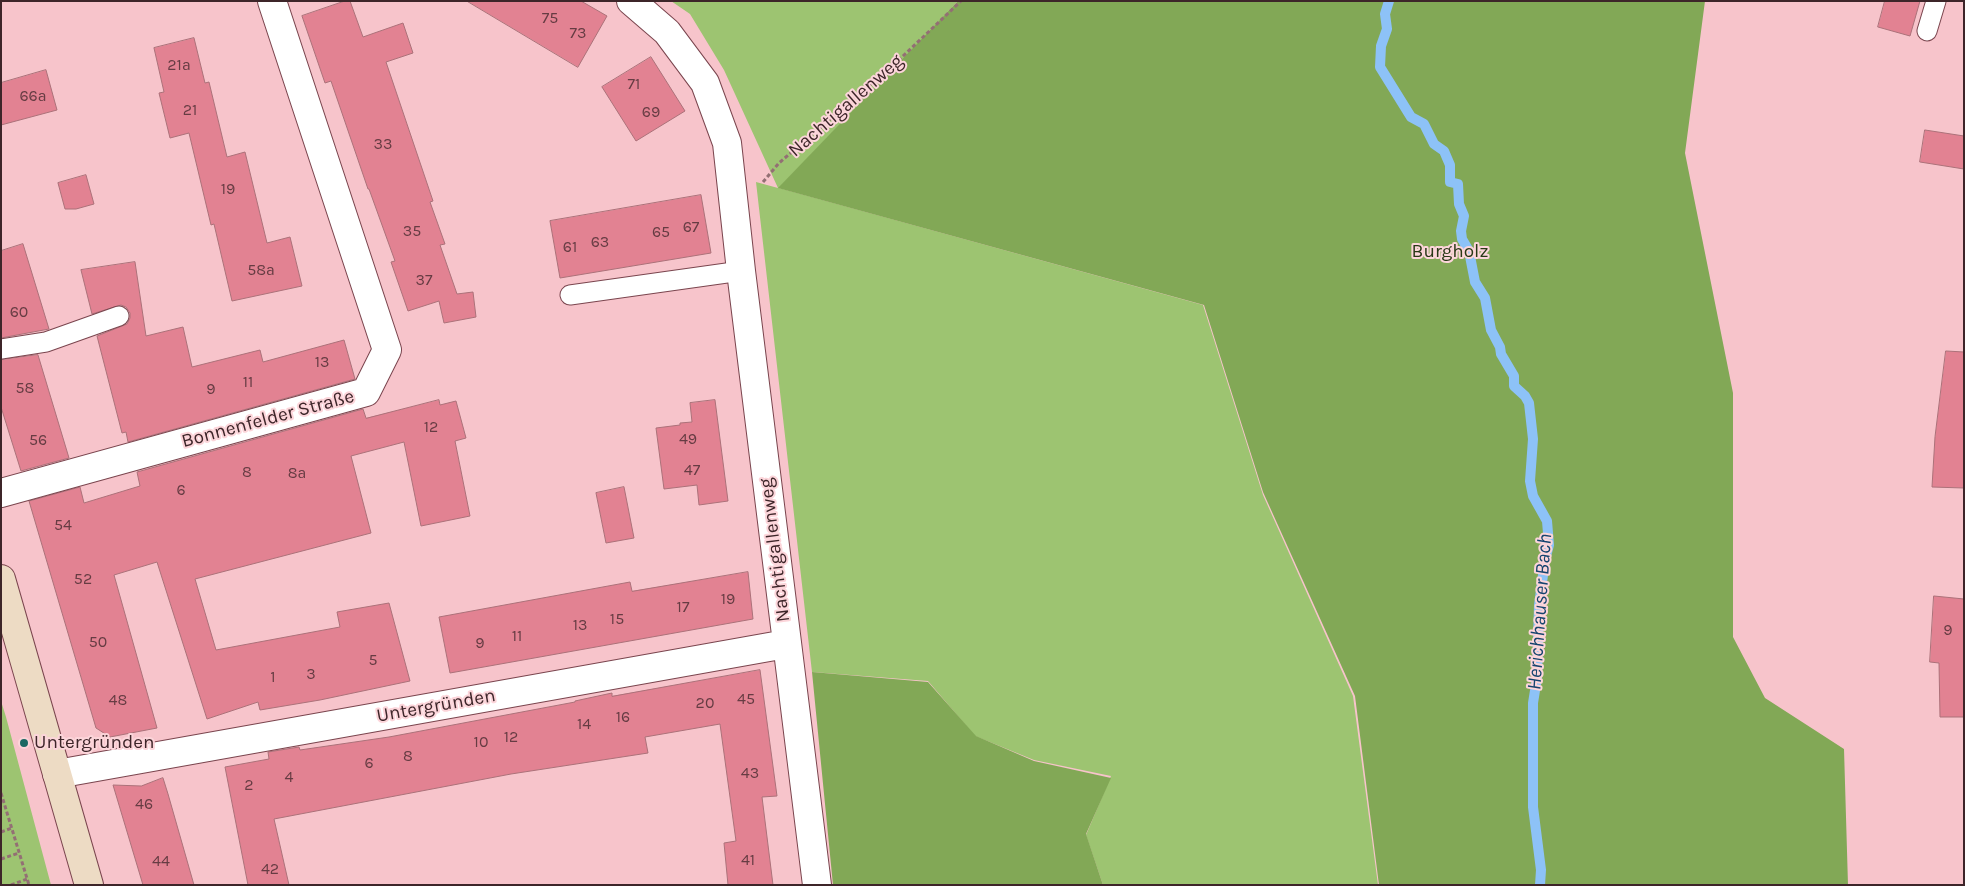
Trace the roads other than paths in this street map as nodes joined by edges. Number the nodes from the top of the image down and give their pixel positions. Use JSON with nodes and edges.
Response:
{"nodes":[{"id":1,"x":272,"y":1,"type":"edge"},
{"id":2,"x":631,"y":1,"type":"edge"},
{"id":3,"x":1936,"y":1,"type":"edge"},
{"id":4,"x":1927,"y":32,"type":"dead end"},
{"id":5,"x":741,"y":271,"type":"junction"},
{"id":6,"x":570,"y":295,"type":"dead end"},
{"id":7,"x":119,"y":316,"type":"dead end"},
{"id":8,"x":1,"y":349,"type":"edge"},
{"id":9,"x":1,"y":492,"type":"edge"},
{"id":10,"x":1,"y":579,"type":"edge"},
{"id":11,"x":786,"y":644,"type":"junction"},
{"id":12,"x":57,"y":774,"type":"junction"},
{"id":13,"x":89,"y":885,"type":"edge"},
{"id":14,"x":817,"y":885,"type":"edge"}],
"edges":[{"from":1,"to":9,"type":"street","name":"Bonnenfelder Straße"},
{"from":2,"to":5,"type":"street","name":"Nachtigallenweg"},
{"from":3,"to":4,"type":"lane"},
{"from":5,"to":6,"type":"lane"},
{"from":5,"to":11,"type":"street","name":"Nachtigallenweg"},
{"from":7,"to":8,"type":"lane"},
{"from":10,"to":12,"type":"main road"},
{"from":11,"to":12,"type":"street","name":"Untergründen"},
{"from":11,"to":14,"type":"street","name":"Nachtigallenweg"},
{"from":12,"to":13,"type":"main road"}]}
